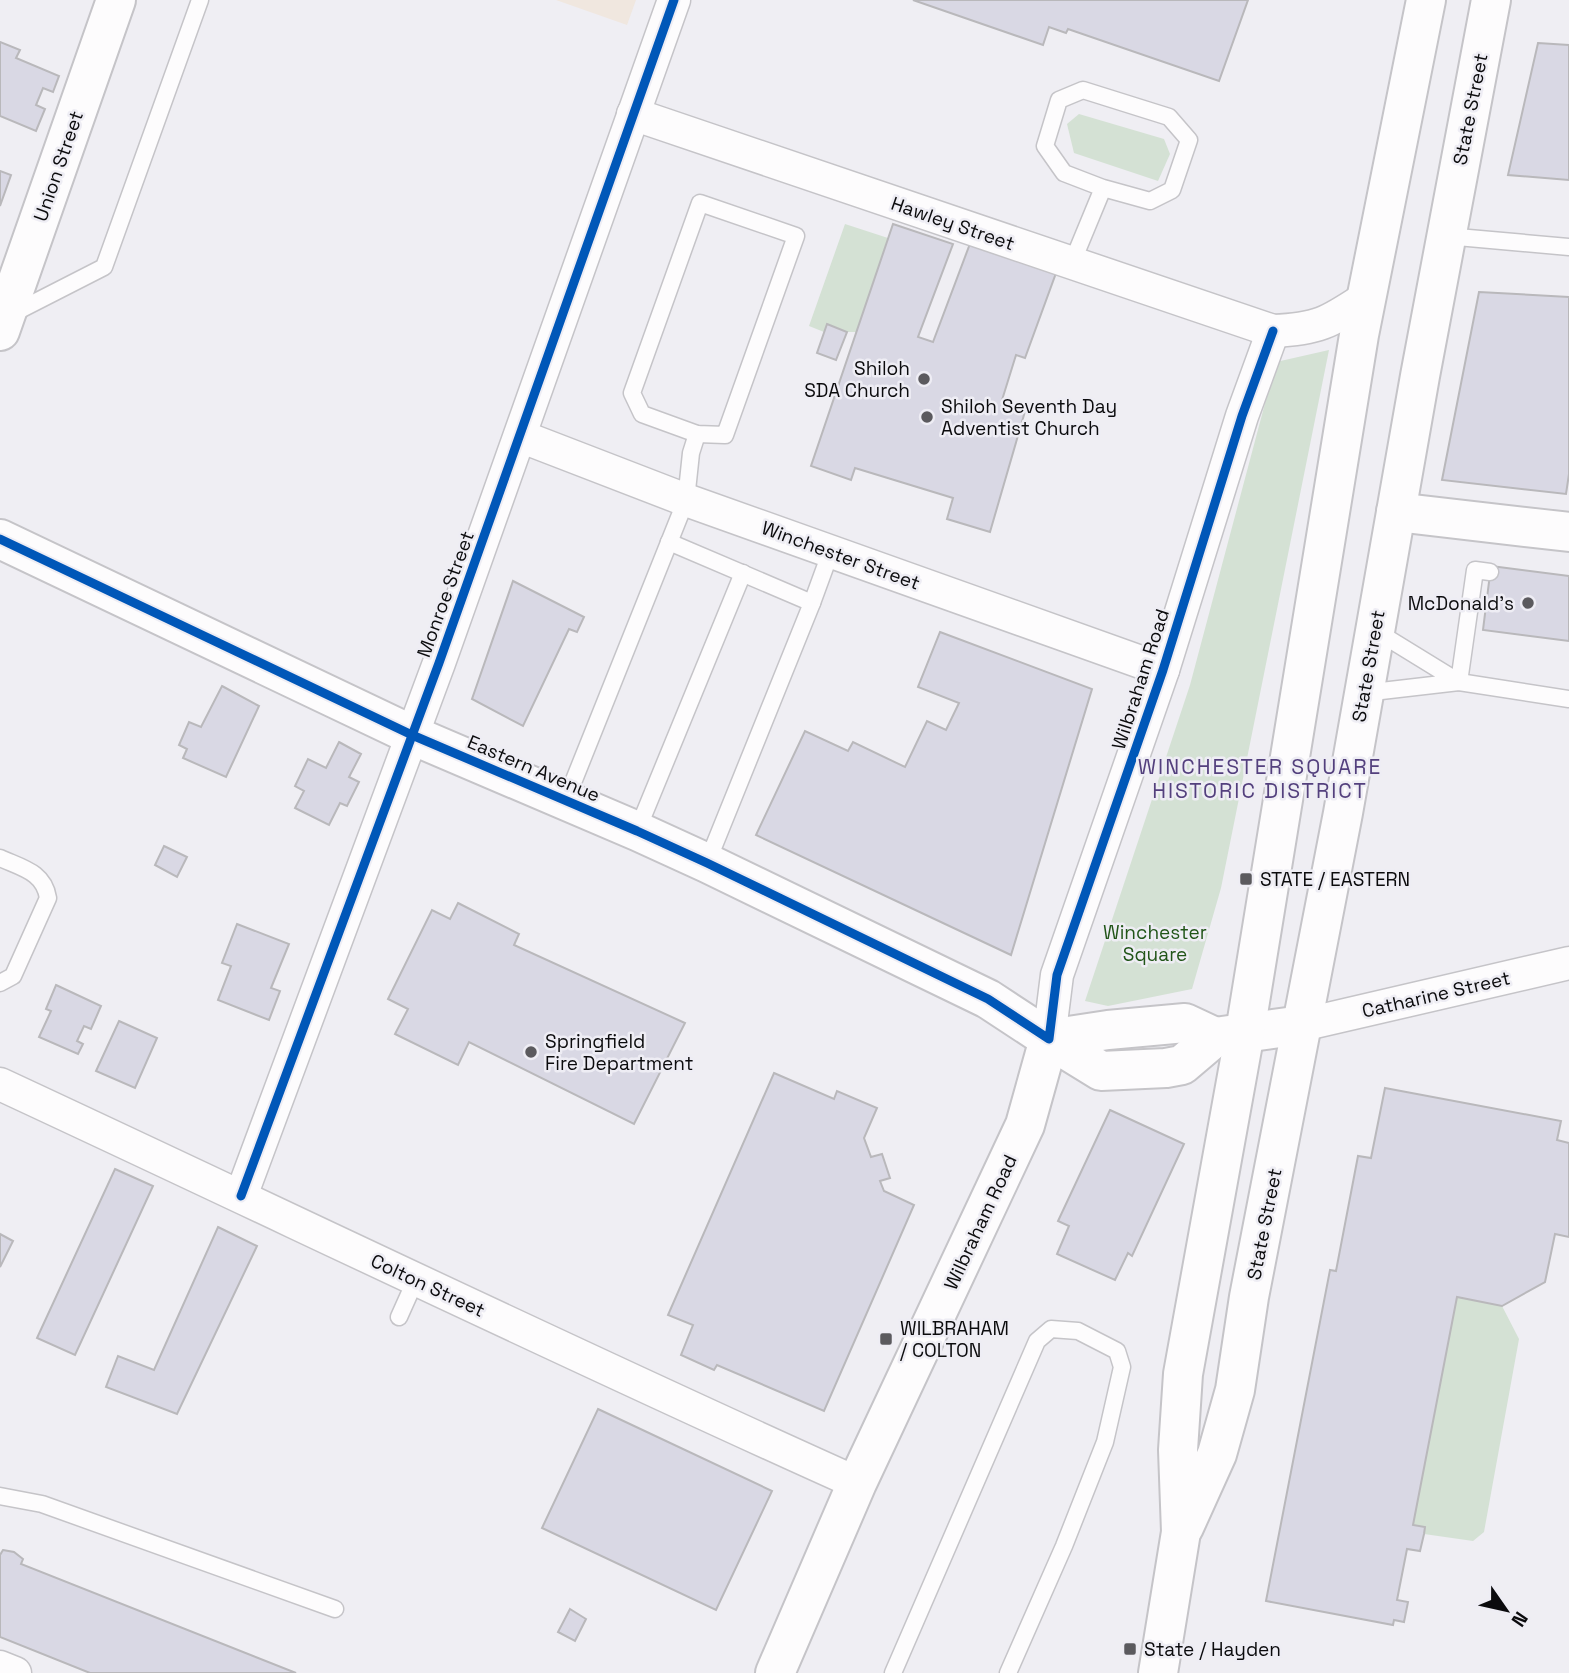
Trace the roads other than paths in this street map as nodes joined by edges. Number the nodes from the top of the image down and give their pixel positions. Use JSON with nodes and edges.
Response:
{"nodes":[{"id":1,"x":116,"y":0,"type":"edge"},
{"id":2,"x":200,"y":0,"type":"edge"},
{"id":3,"x":674,"y":0,"type":"edge"},
{"id":4,"x":1426,"y":0,"type":"edge"},
{"id":5,"x":1491,"y":0,"type":"edge"},
{"id":6,"x":633,"y":114,"type":"junction"},
{"id":7,"x":1102,"y":188,"type":"junction"},
{"id":8,"x":1446,"y":236,"type":"junction"},
{"id":9,"x":1569,"y":247,"type":"edge"},
{"id":10,"x":1072,"y":263,"type":"junction"},
{"id":11,"x":1367,"y":297,"type":"junction"},
{"id":12,"x":3,"y":325,"type":"edge"},
{"id":13,"x":1273,"y":331,"type":"junction"},
{"id":14,"x":697,"y":434,"type":"junction"},
{"id":15,"x":520,"y":436,"type":"junction"},
{"id":16,"x":686,"y":500,"type":"junction"},
{"id":17,"x":1396,"y":512,"type":"junction"},
{"id":18,"x":1569,"y":532,"type":"edge"},
{"id":19,"x":0,"y":539,"type":"edge"},
{"id":20,"x":669,"y":542,"type":"junction"},
{"id":21,"x":831,"y":551,"type":"junction"},
{"id":22,"x":1490,"y":572,"type":"dead end"},
{"id":23,"x":743,"y":573,"type":"junction"},
{"id":24,"x":812,"y":603,"type":"junction"},
{"id":25,"x":1375,"y":630,"type":"junction"},
{"id":26,"x":1163,"y":670,"type":"junction"},
{"id":27,"x":1459,"y":682,"type":"junction"},
{"id":28,"x":1364,"y":693,"type":"junction"},
{"id":29,"x":1569,"y":699,"type":"edge"},
{"id":30,"x":412,"y":735,"type":"junction"},
{"id":31,"x":566,"y":800,"type":"junction"},
{"id":32,"x":637,"y":831,"type":"junction"},
{"id":33,"x":0,"y":858,"type":"edge"},
{"id":34,"x":707,"y":863,"type":"junction"},
{"id":35,"x":1569,"y":963,"type":"edge"},
{"id":36,"x":0,"y":983,"type":"edge"},
{"id":37,"x":1302,"y":1025,"type":"junction"},
{"id":38,"x":1230,"y":1034,"type":"junction"},
{"id":39,"x":1049,"y":1039,"type":"junction"},
{"id":40,"x":0,"y":1084,"type":"edge"},
{"id":41,"x":241,"y":1196,"type":"junction"},
{"id":42,"x":416,"y":1279,"type":"junction"},
{"id":43,"x":399,"y":1317,"type":"dead end"},
{"id":44,"x":857,"y":1483,"type":"junction"},
{"id":45,"x":0,"y":1496,"type":"edge"},
{"id":46,"x":1181,"y":1532,"type":"junction"},
{"id":47,"x":335,"y":1609,"type":"dead end"},
{"id":48,"x":0,"y":1667,"type":"edge"},
{"id":49,"x":15,"y":1673,"type":"edge"},
{"id":50,"x":775,"y":1673,"type":"edge"},
{"id":51,"x":893,"y":1673,"type":"edge"},
{"id":52,"x":1009,"y":1673,"type":"edge"},
{"id":53,"x":1158,"y":1673,"type":"edge"}],
"edges":[{"from":1,"to":12,"type":"main road","name":"Union Street"},
{"from":2,"to":12,"type":"lane"},
{"from":3,"to":6,"type":"street","name":"Monroe Street"},
{"from":4,"to":11,"type":"main road","name":"State Street"},
{"from":5,"to":8,"type":"main road","name":"State Street"},
{"from":6,"to":10,"type":"street","name":"Hawley Street"},
{"from":6,"to":15,"type":"street","name":"Monroe Street"},
{"from":7,"to":7,"type":"lane"},
{"from":7,"to":10,"type":"lane"},
{"from":8,"to":9,"type":"lane"},
{"from":8,"to":17,"type":"main road","name":"State Street"},
{"from":10,"to":13,"type":"street","name":"Hawley Street"},
{"from":11,"to":13,"type":"street"},
{"from":11,"to":38,"type":"main road","name":"State Street"},
{"from":13,"to":26,"type":"street","name":"Wilbraham Road"},
{"from":14,"to":14,"type":"lane"},
{"from":14,"to":16,"type":"lane"},
{"from":15,"to":16,"type":"street","name":"Winchester Street"},
{"from":15,"to":30,"type":"street","name":"Monroe Street"},
{"from":16,"to":20,"type":"lane"},
{"from":16,"to":21,"type":"street","name":"Winchester Street"},
{"from":17,"to":18,"type":"main road"},
{"from":17,"to":25,"type":"main road","name":"State Street"},
{"from":19,"to":30,"type":"main road","name":"Eastern Avenue"},
{"from":20,"to":23,"type":"lane"},
{"from":20,"to":31,"type":"lane"},
{"from":21,"to":24,"type":"lane"},
{"from":21,"to":26,"type":"street","name":"Winchester Street"},
{"from":22,"to":27,"type":"lane"},
{"from":23,"to":24,"type":"lane"},
{"from":23,"to":32,"type":"lane"},
{"from":24,"to":34,"type":"lane"},
{"from":25,"to":27,"type":"lane"},
{"from":25,"to":28,"type":"main road","name":"State Street"},
{"from":26,"to":39,"type":"street","name":"Wilbraham Road"},
{"from":27,"to":28,"type":"lane"},
{"from":27,"to":29,"type":"lane"},
{"from":28,"to":37,"type":"main road","name":"State Street"},
{"from":30,"to":31,"type":"main road","name":"Eastern Avenue"},
{"from":30,"to":41,"type":"street","name":"Monroe Street"},
{"from":31,"to":32,"type":"main road","name":"Eastern Avenue"},
{"from":32,"to":34,"type":"main road","name":"Eastern Avenue"},
{"from":33,"to":36,"type":"lane"},
{"from":34,"to":39,"type":"main road","name":"Eastern Avenue"},
{"from":35,"to":37,"type":"street","name":"Catharine Street"},
{"from":37,"to":38,"type":"main road"},
{"from":37,"to":46,"type":"main road","name":"State Street"},
{"from":38,"to":39,"type":"main road","name":"Eastern Avenue"},
{"from":38,"to":46,"type":"main road","name":"State Street"},
{"from":39,"to":44,"type":"main road","name":"Wilbraham Road"},
{"from":40,"to":41,"type":"street","name":"Colton Street"},
{"from":41,"to":42,"type":"street","name":"Colton Street"},
{"from":42,"to":43,"type":"lane"},
{"from":42,"to":44,"type":"street","name":"Colton Street"},
{"from":44,"to":50,"type":"main road","name":"Wilbraham Road"},
{"from":45,"to":47,"type":"lane"},
{"from":46,"to":53,"type":"main road","name":"State Street"},
{"from":48,"to":49,"type":"street"},
{"from":51,"to":52,"type":"lane"}]}
